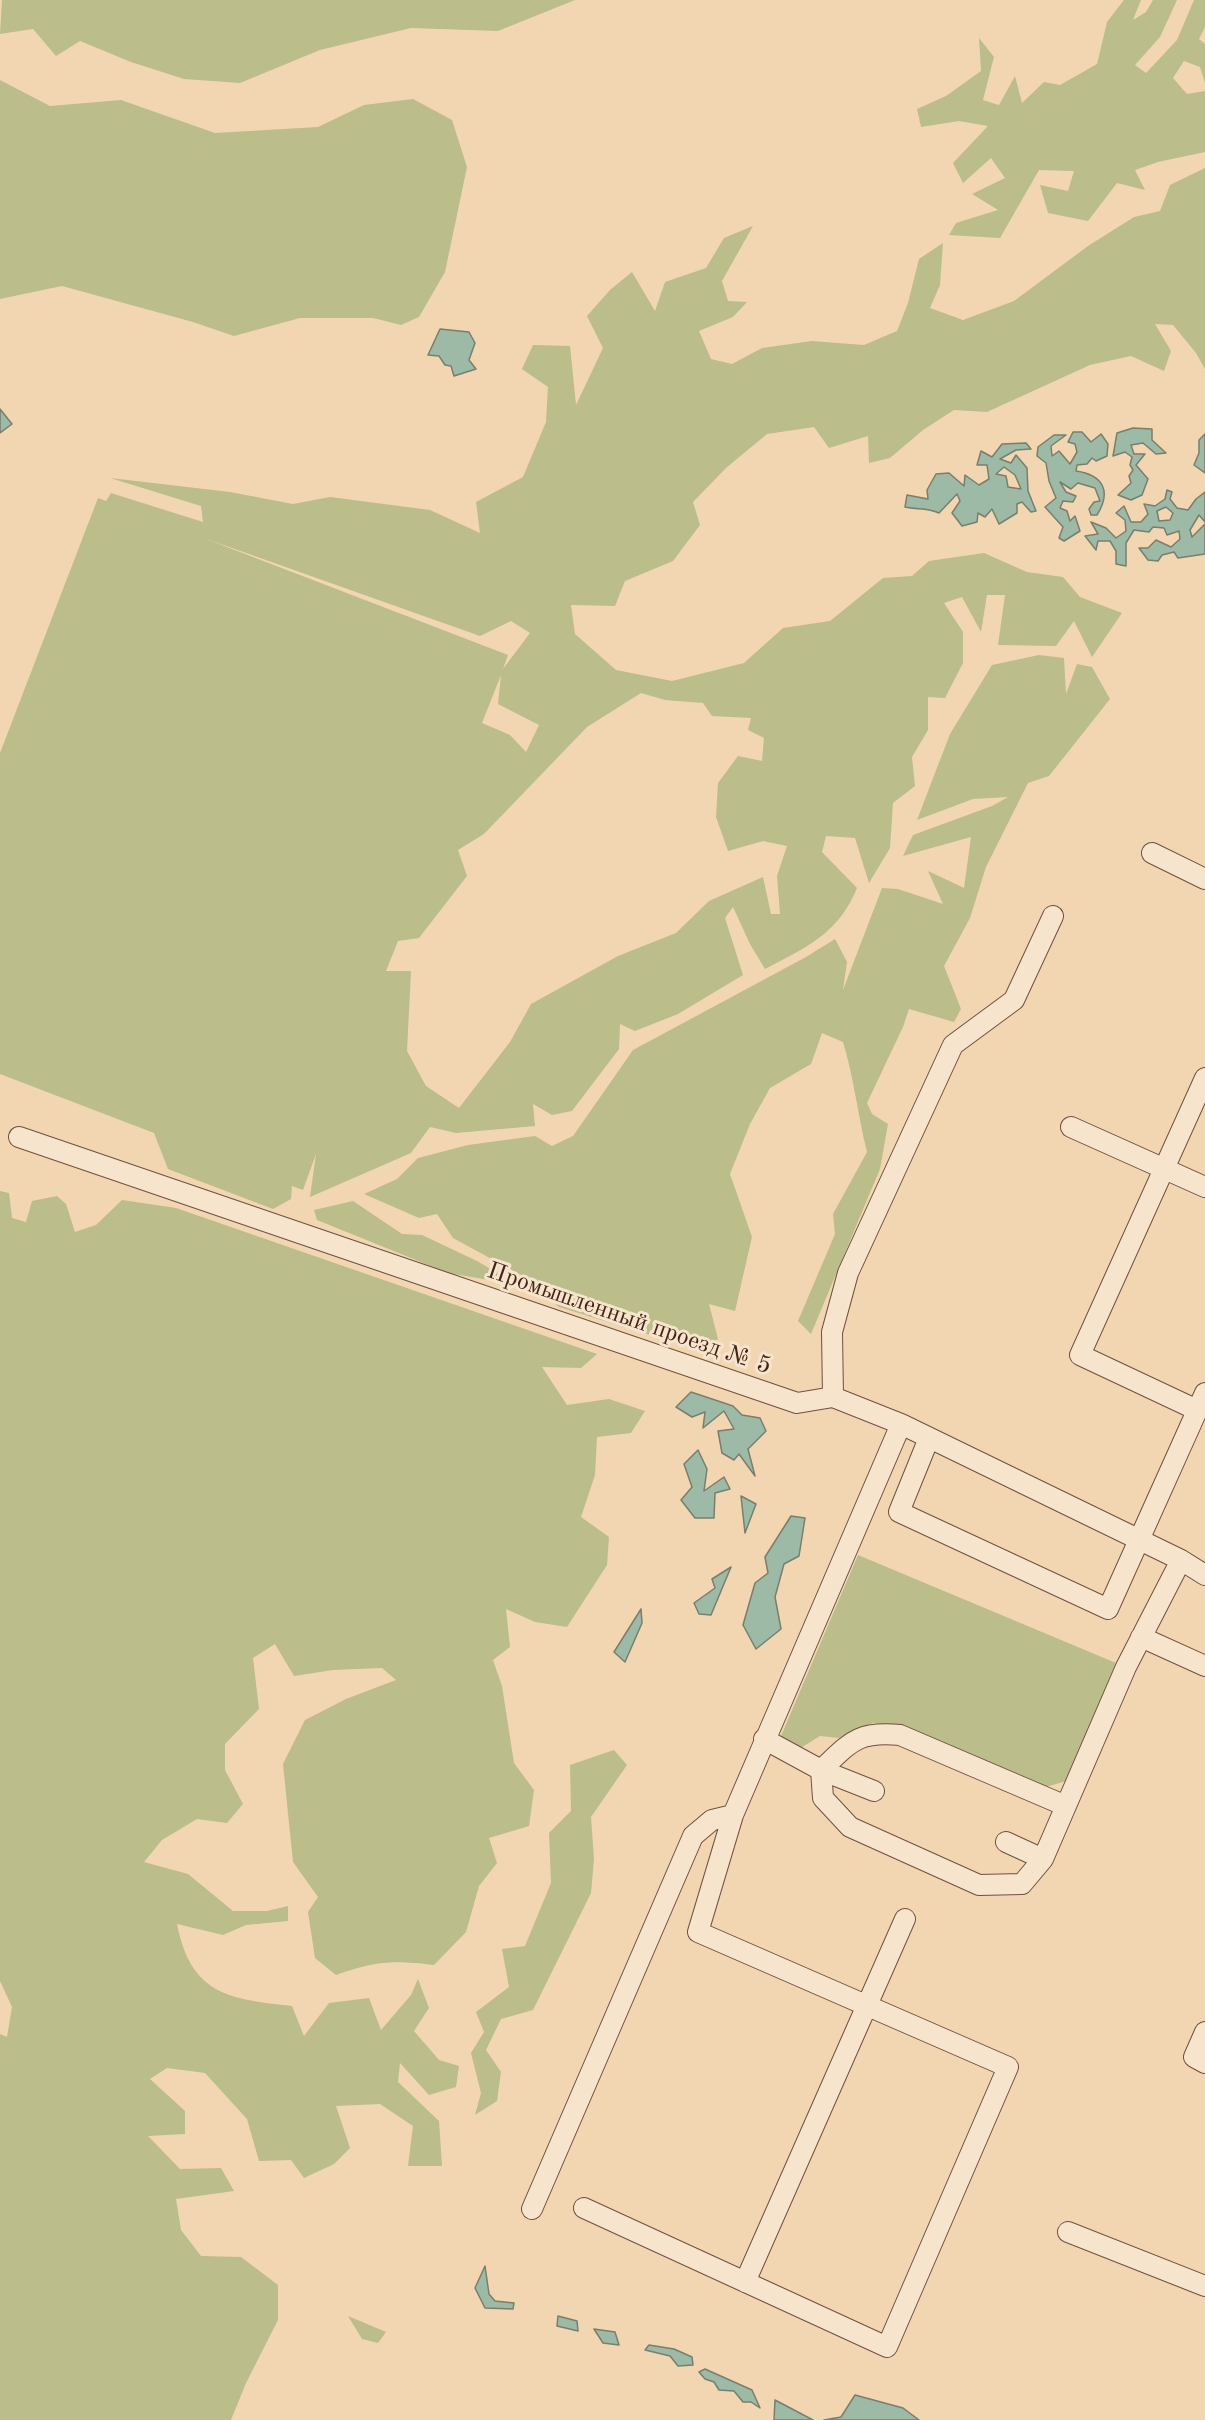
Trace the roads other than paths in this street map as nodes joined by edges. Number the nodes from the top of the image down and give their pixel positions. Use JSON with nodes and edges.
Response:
{"nodes":[{"id":1,"x":1152,"y":854,"type":"dead end"},
{"id":2,"x":1205,"y":879,"type":"edge"},
{"id":3,"x":1053,"y":916,"type":"dead end"},
{"id":4,"x":1205,"y":1078,"type":"edge"},
{"id":5,"x":1071,"y":1127,"type":"dead end"},
{"id":6,"x":19,"y":1137,"type":"dead end"},
{"id":7,"x":1164,"y":1168,"type":"junction"},
{"id":8,"x":1205,"y":1187,"type":"edge"},
{"id":9,"x":833,"y":1396,"type":"junction"},
{"id":10,"x":1201,"y":1402,"type":"edge"},
{"id":11,"x":900,"y":1424,"type":"junction"},
{"id":12,"x":929,"y":1438,"type":"junction"},
{"id":13,"x":1139,"y":1539,"type":"junction"},
{"id":14,"x":1181,"y":1560,"type":"junction"},
{"id":15,"x":1205,"y":1575,"type":"edge"},
{"id":16,"x":1141,"y":1637,"type":"junction"},
{"id":17,"x":1205,"y":1666,"type":"edge"},
{"id":18,"x":764,"y":1739,"type":"junction"},
{"id":19,"x":821,"y":1770,"type":"junction"},
{"id":20,"x":874,"y":1791,"type":"dead end"},
{"id":21,"x":1066,"y":1806,"type":"junction"},
{"id":22,"x":733,"y":1815,"type":"junction"},
{"id":23,"x":1006,"y":1842,"type":"dead end"},
{"id":24,"x":1043,"y":1859,"type":"junction"},
{"id":25,"x":905,"y":1919,"type":"dead end"},
{"id":26,"x":867,"y":2006,"type":"junction"},
{"id":27,"x":1205,"y":2032,"type":"edge"},
{"id":28,"x":1205,"y":2063,"type":"edge"},
{"id":29,"x":584,"y":2208,"type":"dead end"},
{"id":30,"x":532,"y":2210,"type":"dead end"},
{"id":31,"x":1068,"y":2232,"type":"dead end"},
{"id":32,"x":745,"y":2282,"type":"junction"},
{"id":33,"x":1205,"y":2286,"type":"edge"}],
"edges":[{"from":1,"to":2,"type":"street"},
{"from":3,"to":9,"type":"street"},
{"from":4,"to":7,"type":"street"},
{"from":5,"to":7,"type":"street"},
{"from":6,"to":9,"type":"street","name":"Промышленный проезд № 5"},
{"from":7,"to":8,"type":"street"},
{"from":7,"to":10,"type":"street"},
{"from":9,"to":11,"type":"street"},
{"from":10,"to":13,"type":"street"},
{"from":11,"to":12,"type":"street"},
{"from":11,"to":18,"type":"street"},
{"from":12,"to":13,"type":"street"},
{"from":12,"to":13,"type":"street"},
{"from":13,"to":14,"type":"street"},
{"from":14,"to":15,"type":"street"},
{"from":14,"to":16,"type":"street"},
{"from":16,"to":17,"type":"street"},
{"from":16,"to":21,"type":"street"},
{"from":18,"to":19,"type":"street"},
{"from":18,"to":22,"type":"street"},
{"from":19,"to":20,"type":"street"},
{"from":19,"to":21,"type":"street"},
{"from":19,"to":24,"type":"street"},
{"from":21,"to":24,"type":"street"},
{"from":22,"to":26,"type":"street"},
{"from":22,"to":30,"type":"street"},
{"from":23,"to":24,"type":"street"},
{"from":25,"to":26,"type":"street"},
{"from":26,"to":32,"type":"street"},
{"from":26,"to":32,"type":"street"},
{"from":27,"to":28,"type":"street"},
{"from":29,"to":32,"type":"street"},
{"from":31,"to":33,"type":"street"}]}
